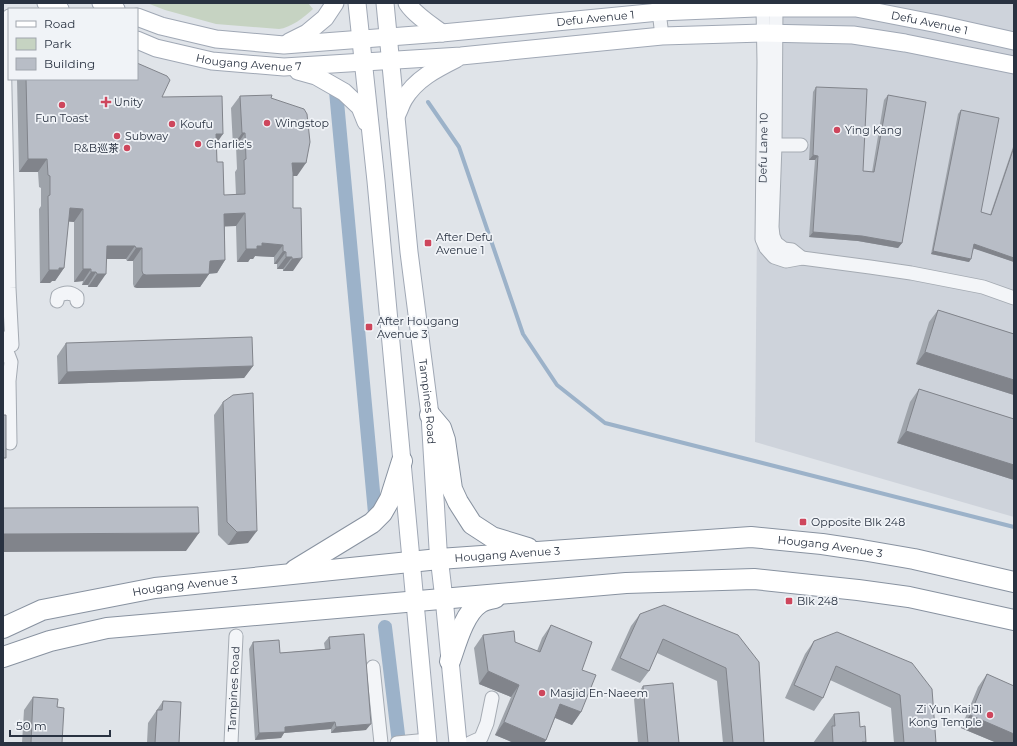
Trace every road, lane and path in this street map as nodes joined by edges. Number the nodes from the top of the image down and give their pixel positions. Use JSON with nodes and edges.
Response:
{"nodes":[{"id":1,"x":46,"y":3,"type":"edge"},
{"id":2,"x":101,"y":3,"type":"edge"},
{"id":3,"x":335,"y":3,"type":"edge"},
{"id":4,"x":357,"y":3,"type":"edge"},
{"id":5,"x":385,"y":3,"type":"edge"},
{"id":6,"x":407,"y":3,"type":"edge"},
{"id":7,"x":659,"y":7,"type":"edge"},
{"id":8,"x":58,"y":8,"type":"edge"},
{"id":9,"x":114,"y":8,"type":"edge"},
{"id":10,"x":770,"y":8,"type":"junction"},
{"id":11,"x":8,"y":17,"type":"edge"},
{"id":12,"x":138,"y":17,"type":"edge"},
{"id":13,"x":442,"y":33,"type":"junction"},
{"id":14,"x":769,"y":33,"type":"junction"},
{"id":15,"x":662,"y":36,"type":"junction"},
{"id":16,"x":389,"y":37,"type":"junction"},
{"id":17,"x":360,"y":39,"type":"junction"},
{"id":18,"x":138,"y":40,"type":"edge"},
{"id":19,"x":1014,"y":41,"type":"edge"},
{"id":20,"x":284,"y":45,"type":"junction"},
{"id":21,"x":461,"y":56,"type":"junction"},
{"id":22,"x":391,"y":61,"type":"junction"},
{"id":23,"x":363,"y":63,"type":"junction"},
{"id":24,"x":1014,"y":65,"type":"edge"},
{"id":25,"x":284,"y":67,"type":"junction"},
{"id":26,"x":396,"y":116,"type":"junction"},
{"id":27,"x":371,"y":132,"type":"junction"},
{"id":28,"x":769,"y":145,"type":"junction"},
{"id":29,"x":801,"y":145,"type":"dead end"},
{"id":30,"x":1014,"y":298,"type":"edge"},
{"id":31,"x":57,"y":300,"type":"dead end"},
{"id":32,"x":77,"y":301,"type":"dead end"},
{"id":33,"x":4,"y":319,"type":"edge"},
{"id":34,"x":5,"y":346,"type":"junction"},
{"id":35,"x":6,"y":364,"type":"edge"},
{"id":36,"x":430,"y":415,"type":"junction"},
{"id":37,"x":10,"y":443,"type":"dead end"},
{"id":38,"x":402,"y":461,"type":"junction"},
{"id":39,"x":542,"y":551,"type":"junction"},
{"id":40,"x":439,"y":559,"type":"junction"},
{"id":41,"x":411,"y":561,"type":"junction"},
{"id":42,"x":290,"y":574,"type":"junction"},
{"id":43,"x":1014,"y":582,"type":"edge"},
{"id":44,"x":512,"y":593,"type":"junction"},
{"id":45,"x":444,"y":599,"type":"junction"},
{"id":46,"x":415,"y":601,"type":"junction"},
{"id":47,"x":1014,"y":620,"type":"edge"},
{"id":48,"x":3,"y":628,"type":"edge"},
{"id":49,"x":236,"y":636,"type":"dead end"},
{"id":50,"x":3,"y":657,"type":"edge"},
{"id":51,"x":450,"y":661,"type":"junction"},
{"id":52,"x":373,"y":667,"type":"dead end"},
{"id":53,"x":492,"y":698,"type":"dead end"},
{"id":54,"x":428,"y":741,"type":"edge"},
{"id":55,"x":402,"y":742,"type":"edge"},
{"id":56,"x":231,"y":743,"type":"edge"},
{"id":57,"x":381,"y":743,"type":"edge"},
{"id":58,"x":458,"y":743,"type":"edge"},
{"id":59,"x":470,"y":743,"type":"edge"}],
"edges":[{"from":1,"to":8,"type":"main road"},
{"from":2,"to":9,"type":"main road"},
{"from":3,"to":20,"type":"main road"},
{"from":4,"to":17,"type":"main road"},
{"from":5,"to":16,"type":"main road","name":"Tampines Road"},
{"from":6,"to":13,"type":"main road"},
{"from":7,"to":10,"type":"main road","name":"Defu Avenue 1"},
{"from":7,"to":13,"type":"main road","name":"Defu Avenue 1"},
{"from":7,"to":15,"type":"street"},
{"from":10,"to":14,"type":"street","name":"Defu Lane 10"},
{"from":10,"to":19,"type":"main road","name":"Defu Avenue 1"},
{"from":11,"to":34,"type":"street"},
{"from":12,"to":20,"type":"main road","name":"Hougang Avenue 7"},
{"from":13,"to":16,"type":"main road","name":"Defu Avenue 1"},
{"from":14,"to":15,"type":"main road"},
{"from":14,"to":24,"type":"main road"},
{"from":14,"to":28,"type":"street","name":"Defu Lane 10"},
{"from":15,"to":21,"type":"main road"},
{"from":16,"to":17,"type":"main road"},
{"from":16,"to":22,"type":"main road","name":"Tampines Road"},
{"from":17,"to":20,"type":"main road","name":"Hougang Avenue 7"},
{"from":17,"to":23,"type":"main road"},
{"from":18,"to":25,"type":"main road","name":"Hougang Avenue 7"},
{"from":21,"to":22,"type":"main road"},
{"from":21,"to":26,"type":"main road"},
{"from":22,"to":23,"type":"main road"},
{"from":22,"to":26,"type":"main road","name":"Tampines Road"},
{"from":23,"to":25,"type":"main road","name":"Hougang Avenue 7"},
{"from":23,"to":27,"type":"main road"},
{"from":25,"to":27,"type":"main road"},
{"from":26,"to":36,"type":"main road","name":"Tampines Road"},
{"from":27,"to":38,"type":"main road"},
{"from":28,"to":29,"type":"street"},
{"from":28,"to":30,"type":"street","name":"Defu Lane 10"},
{"from":31,"to":32,"type":"street"},
{"from":33,"to":34,"type":"street"},
{"from":34,"to":35,"type":"street"},
{"from":35,"to":37,"type":"street"},
{"from":36,"to":39,"type":"highway"},
{"from":36,"to":40,"type":"main road","name":"Tampines Road"},
{"from":38,"to":41,"type":"main road"},
{"from":38,"to":42,"type":"highway"},
{"from":39,"to":40,"type":"highway","name":"Hougang Avenue 3"},
{"from":39,"to":43,"type":"highway","name":"Hougang Avenue 3"},
{"from":40,"to":41,"type":"highway","name":"Hougang Avenue 3"},
{"from":40,"to":45,"type":"main road","name":"Tampines Road"},
{"from":41,"to":42,"type":"highway","name":"Hougang Avenue 3"},
{"from":41,"to":46,"type":"main road"},
{"from":42,"to":48,"type":"highway","name":"Hougang Avenue 3"},
{"from":44,"to":45,"type":"highway"},
{"from":44,"to":47,"type":"highway"},
{"from":44,"to":51,"type":"highway"},
{"from":45,"to":46,"type":"highway"},
{"from":45,"to":51,"type":"main road","name":"Tampines Road"},
{"from":46,"to":50,"type":"highway"},
{"from":46,"to":54,"type":"main road"},
{"from":49,"to":56,"type":"street","name":"Tampines Road"},
{"from":51,"to":58,"type":"main road","name":"Tampines Road"},
{"from":52,"to":57,"type":"street"},
{"from":53,"to":59,"type":"street"},
{"from":54,"to":55,"type":"street"}]}
